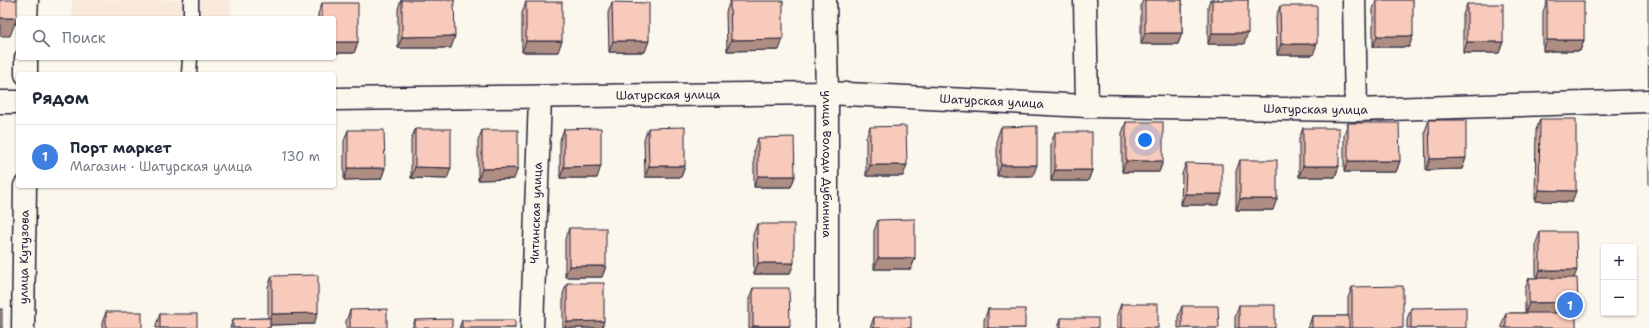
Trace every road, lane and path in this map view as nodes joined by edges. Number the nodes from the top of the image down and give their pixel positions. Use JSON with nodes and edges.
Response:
{"nodes":[{"id":1,"x":27,"y":0,"type":"edge"},
{"id":2,"x":191,"y":0,"type":"edge"},
{"id":3,"x":825,"y":0,"type":"edge"},
{"id":4,"x":1085,"y":0,"type":"edge"},
{"id":5,"x":1354,"y":0,"type":"edge"},
{"id":6,"x":26,"y":16,"type":"edge"},
{"id":7,"x":191,"y":16,"type":"edge"},
{"id":8,"x":26,"y":60,"type":"edge"},
{"id":9,"x":190,"y":60,"type":"edge"},
{"id":10,"x":26,"y":72,"type":"edge"},
{"id":11,"x":189,"y":72,"type":"edge"},
{"id":12,"x":827,"y":93,"type":"junction"},
{"id":13,"x":540,"y":97,"type":"junction"},
{"id":14,"x":336,"y":99,"type":"edge"},
{"id":15,"x":1649,"y":101,"type":"edge"},
{"id":16,"x":0,"y":102,"type":"edge"},
{"id":17,"x":16,"y":102,"type":"edge"},
{"id":18,"x":1087,"y":106,"type":"junction"},
{"id":19,"x":1356,"y":110,"type":"junction"},
{"id":20,"x":25,"y":188,"type":"edge"},
{"id":21,"x":23,"y":328,"type":"edge"},
{"id":22,"x":532,"y":328,"type":"edge"},
{"id":23,"x":827,"y":328,"type":"edge"}],
"edges":[{"from":1,"to":6,"type":"street"},
{"from":2,"to":7,"type":"lane"},
{"from":3,"to":12,"type":"street","name":"улица Володи Дубинина"},
{"from":4,"to":18,"type":"street"},
{"from":5,"to":19,"type":"street"},
{"from":8,"to":10,"type":"street"},
{"from":9,"to":11,"type":"lane"},
{"from":12,"to":13,"type":"street","name":"Шатурская улица"},
{"from":12,"to":18,"type":"street","name":"Шатурская улица"},
{"from":12,"to":23,"type":"street","name":"улица Володи Дубинина"},
{"from":13,"to":14,"type":"street","name":"Шатурская улица"},
{"from":13,"to":22,"type":"street","name":"Читинская улица"},
{"from":15,"to":19,"type":"street","name":"Шатурская улица"},
{"from":16,"to":17,"type":"street"},
{"from":18,"to":19,"type":"street","name":"Шатурская улица"},
{"from":20,"to":21,"type":"street","name":"улица Кутузова"}]}
